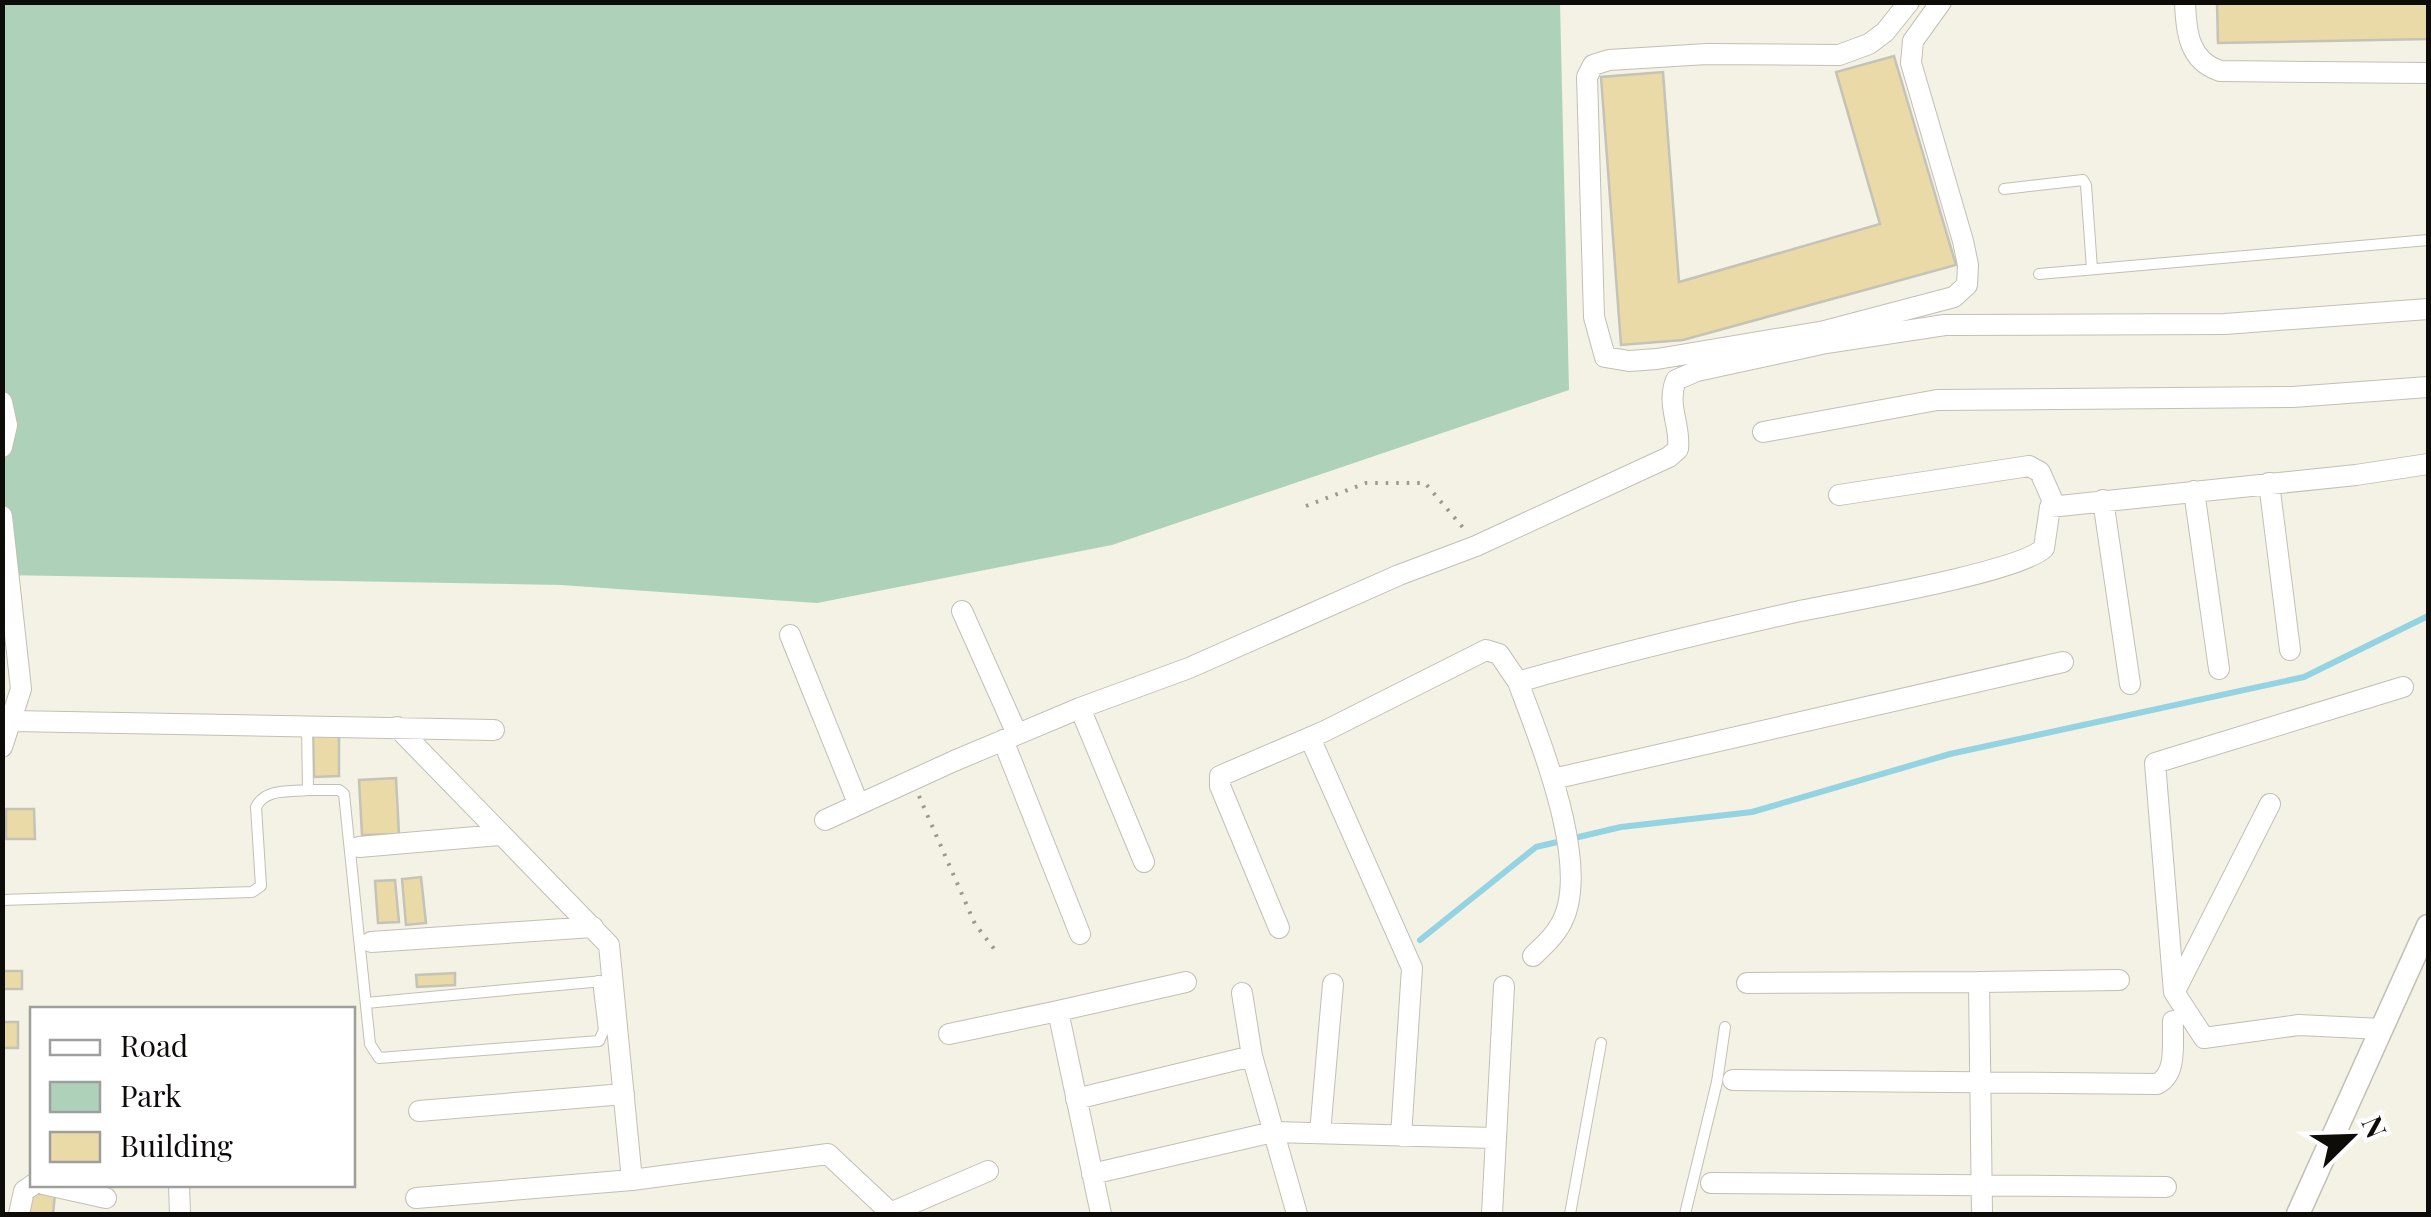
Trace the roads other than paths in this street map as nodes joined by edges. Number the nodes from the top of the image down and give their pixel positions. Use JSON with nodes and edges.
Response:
{"nodes":[{"id":1,"x":1909,"y":2,"type":"edge"},
{"id":2,"x":1941,"y":2,"type":"edge"},
{"id":3,"x":2185,"y":2,"type":"edge"},
{"id":4,"x":2428,"y":73,"type":"edge"},
{"id":5,"x":2004,"y":189,"type":"dead end"},
{"id":6,"x":2428,"y":240,"type":"edge"},
{"id":7,"x":2092,"y":270,"type":"junction"},
{"id":8,"x":2039,"y":274,"type":"dead end"},
{"id":9,"x":2428,"y":309,"type":"edge"},
{"id":10,"x":2428,"y":387,"type":"edge"},
{"id":11,"x":2,"y":402,"type":"edge"},
{"id":12,"x":1763,"y":432,"type":"dead end"},
{"id":13,"x":2,"y":447,"type":"edge"},
{"id":14,"x":2428,"y":464,"type":"edge"},
{"id":15,"x":2269,"y":483,"type":"junction"},
{"id":16,"x":2194,"y":491,"type":"junction"},
{"id":17,"x":1839,"y":495,"type":"dead end"},
{"id":18,"x":2103,"y":500,"type":"junction"},
{"id":19,"x":2055,"y":506,"type":"junction"},
{"id":20,"x":2,"y":516,"type":"edge"},
{"id":21,"x":962,"y":612,"type":"dead end"},
{"id":22,"x":790,"y":635,"type":"dead end"},
{"id":23,"x":2290,"y":650,"type":"dead end"},
{"id":24,"x":2063,"y":662,"type":"dead end"},
{"id":25,"x":2219,"y":669,"type":"dead end"},
{"id":26,"x":1518,"y":682,"type":"junction"},
{"id":27,"x":2130,"y":684,"type":"dead end"},
{"id":28,"x":2403,"y":687,"type":"dead end"},
{"id":29,"x":1080,"y":708,"type":"junction"},
{"id":30,"x":13,"y":722,"type":"junction"},
{"id":31,"x":306,"y":726,"type":"junction"},
{"id":32,"x":397,"y":727,"type":"junction"},
{"id":33,"x":494,"y":730,"type":"dead end"},
{"id":34,"x":1010,"y":737,"type":"junction"},
{"id":35,"x":1310,"y":738,"type":"junction"},
{"id":36,"x":2,"y":747,"type":"edge"},
{"id":37,"x":1553,"y":779,"type":"junction"},
{"id":38,"x":308,"y":790,"type":"junction"},
{"id":39,"x":858,"y":804,"type":"junction"},
{"id":40,"x":2270,"y":804,"type":"dead end"},
{"id":41,"x":826,"y":820,"type":"dead end"},
{"id":42,"x":499,"y":835,"type":"junction"},
{"id":43,"x":359,"y":847,"type":"dead end"},
{"id":44,"x":1144,"y":862,"type":"dead end"},
{"id":45,"x":2,"y":900,"type":"edge"},
{"id":46,"x":2428,"y":926,"type":"edge"},
{"id":47,"x":594,"y":927,"type":"junction"},
{"id":48,"x":1279,"y":928,"type":"dead end"},
{"id":49,"x":1080,"y":934,"type":"dead end"},
{"id":50,"x":371,"y":942,"type":"dead end"},
{"id":51,"x":1533,"y":956,"type":"dead end"},
{"id":52,"x":2119,"y":980,"type":"dead end"},
{"id":53,"x":606,"y":981,"type":"junction"},
{"id":54,"x":1186,"y":982,"type":"dead end"},
{"id":55,"x":1979,"y":982,"type":"junction"},
{"id":56,"x":1747,"y":983,"type":"dead end"},
{"id":57,"x":1332,"y":984,"type":"dead end"},
{"id":58,"x":1504,"y":986,"type":"dead end"},
{"id":59,"x":2174,"y":992,"type":"junction"},
{"id":60,"x":1242,"y":994,"type":"dead end"},
{"id":61,"x":366,"y":1003,"type":"junction"},
{"id":62,"x":1058,"y":1011,"type":"junction"},
{"id":63,"x":2173,"y":1021,"type":"dead end"},
{"id":64,"x":610,"y":1022,"type":"junction"},
{"id":65,"x":1725,"y":1026,"type":"dead end"},
{"id":66,"x":2382,"y":1029,"type":"junction"},
{"id":67,"x":949,"y":1034,"type":"dead end"},
{"id":68,"x":1601,"y":1043,"type":"dead end"},
{"id":69,"x":1252,"y":1056,"type":"junction"},
{"id":70,"x":1733,"y":1080,"type":"dead end"},
{"id":71,"x":1981,"y":1081,"type":"junction"},
{"id":72,"x":624,"y":1094,"type":"junction"},
{"id":73,"x":1076,"y":1099,"type":"junction"},
{"id":74,"x":419,"y":1110,"type":"dead end"},
{"id":75,"x":1273,"y":1132,"type":"junction"},
{"id":76,"x":1320,"y":1133,"type":"junction"},
{"id":77,"x":1401,"y":1136,"type":"junction"},
{"id":78,"x":1494,"y":1138,"type":"junction"},
{"id":79,"x":988,"y":1171,"type":"dead end"},
{"id":80,"x":1092,"y":1174,"type":"junction"},
{"id":81,"x":632,"y":1180,"type":"junction"},
{"id":82,"x":1711,"y":1183,"type":"dead end"},
{"id":83,"x":1982,"y":1186,"type":"junction"},
{"id":84,"x":30,"y":1187,"type":"edge"},
{"id":85,"x":56,"y":1187,"type":"edge"},
{"id":86,"x":178,"y":1187,"type":"edge"},
{"id":87,"x":2166,"y":1187,"type":"dead end"},
{"id":88,"x":106,"y":1198,"type":"dead end"},
{"id":89,"x":416,"y":1198,"type":"dead end"},
{"id":90,"x":19,"y":1214,"type":"edge"},
{"id":91,"x":180,"y":1214,"type":"edge"},
{"id":92,"x":891,"y":1214,"type":"edge"},
{"id":93,"x":1100,"y":1214,"type":"edge"},
{"id":94,"x":1298,"y":1214,"type":"edge"},
{"id":95,"x":1492,"y":1214,"type":"edge"},
{"id":96,"x":1570,"y":1214,"type":"edge"},
{"id":97,"x":1685,"y":1214,"type":"edge"},
{"id":98,"x":1982,"y":1214,"type":"edge"},
{"id":99,"x":2298,"y":1214,"type":"edge"}],
"edges":[{"from":1,"to":2,"type":"street"},
{"from":3,"to":4,"type":"street"},
{"from":5,"to":7,"type":"lane"},
{"from":6,"to":7,"type":"lane"},
{"from":7,"to":8,"type":"lane"},
{"from":9,"to":29,"type":"street"},
{"from":10,"to":12,"type":"street"},
{"from":11,"to":13,"type":"street"},
{"from":14,"to":15,"type":"street"},
{"from":15,"to":16,"type":"street"},
{"from":15,"to":23,"type":"street"},
{"from":16,"to":18,"type":"street"},
{"from":16,"to":25,"type":"street"},
{"from":17,"to":19,"type":"street"},
{"from":18,"to":19,"type":"street"},
{"from":18,"to":27,"type":"street"},
{"from":19,"to":26,"type":"street"},
{"from":20,"to":30,"type":"street"},
{"from":21,"to":34,"type":"street"},
{"from":22,"to":39,"type":"street"},
{"from":24,"to":37,"type":"street"},
{"from":26,"to":35,"type":"street"},
{"from":26,"to":37,"type":"street"},
{"from":28,"to":59,"type":"street"},
{"from":29,"to":34,"type":"street"},
{"from":29,"to":44,"type":"street"},
{"from":30,"to":31,"type":"street"},
{"from":30,"to":36,"type":"street"},
{"from":31,"to":32,"type":"street"},
{"from":31,"to":38,"type":"lane"},
{"from":32,"to":33,"type":"street"},
{"from":32,"to":42,"type":"street"},
{"from":34,"to":39,"type":"street"},
{"from":34,"to":49,"type":"street"},
{"from":35,"to":48,"type":"street"},
{"from":35,"to":77,"type":"street"},
{"from":37,"to":51,"type":"street"},
{"from":38,"to":45,"type":"lane"},
{"from":38,"to":61,"type":"lane"},
{"from":39,"to":41,"type":"street"},
{"from":40,"to":59,"type":"street"},
{"from":42,"to":43,"type":"street"},
{"from":42,"to":47,"type":"street"},
{"from":46,"to":66,"type":"street"},
{"from":47,"to":50,"type":"street"},
{"from":47,"to":53,"type":"street"},
{"from":52,"to":55,"type":"street"},
{"from":53,"to":61,"type":"lane"},
{"from":53,"to":64,"type":"street"},
{"from":54,"to":62,"type":"street"},
{"from":55,"to":56,"type":"street"},
{"from":55,"to":71,"type":"street"},
{"from":57,"to":76,"type":"street"},
{"from":58,"to":78,"type":"street"},
{"from":59,"to":66,"type":"street"},
{"from":60,"to":69,"type":"street"},
{"from":61,"to":64,"type":"lane"},
{"from":62,"to":67,"type":"street"},
{"from":62,"to":73,"type":"street"},
{"from":63,"to":71,"type":"street"},
{"from":64,"to":72,"type":"street"},
{"from":65,"to":97,"type":"lane"},
{"from":66,"to":99,"type":"street"},
{"from":68,"to":96,"type":"lane"},
{"from":69,"to":73,"type":"street"},
{"from":69,"to":75,"type":"street"},
{"from":70,"to":71,"type":"street"},
{"from":71,"to":83,"type":"street"},
{"from":72,"to":74,"type":"street"},
{"from":72,"to":81,"type":"street"},
{"from":73,"to":80,"type":"street"},
{"from":75,"to":76,"type":"street"},
{"from":75,"to":80,"type":"street"},
{"from":75,"to":94,"type":"street"},
{"from":76,"to":77,"type":"street"},
{"from":77,"to":78,"type":"street"},
{"from":78,"to":95,"type":"street"},
{"from":79,"to":92,"type":"street"},
{"from":80,"to":93,"type":"street"},
{"from":81,"to":89,"type":"street"},
{"from":81,"to":92,"type":"street"},
{"from":82,"to":83,"type":"street"},
{"from":83,"to":87,"type":"street"},
{"from":83,"to":98,"type":"street"},
{"from":84,"to":90,"type":"street"},
{"from":85,"to":88,"type":"street"},
{"from":86,"to":91,"type":"street"}]}
